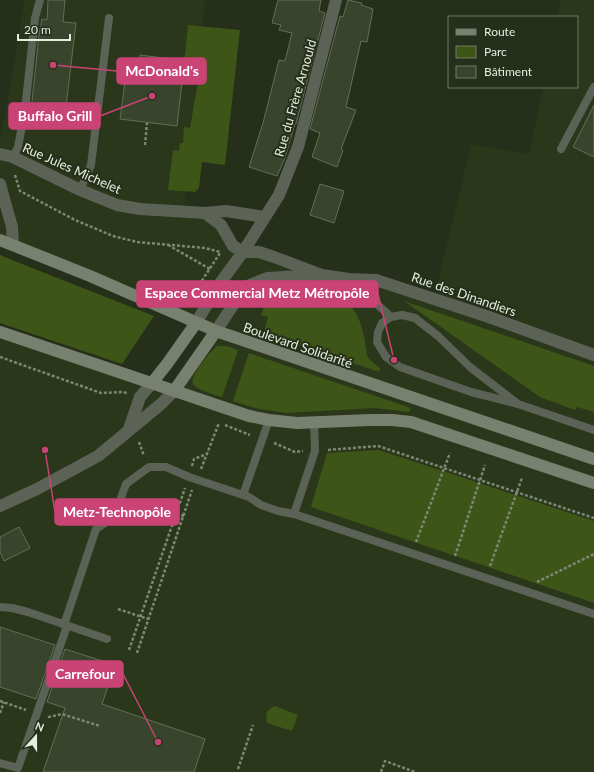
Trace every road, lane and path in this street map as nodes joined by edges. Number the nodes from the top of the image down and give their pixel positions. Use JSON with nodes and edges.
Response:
{"nodes":[{"id":1,"x":40,"y":0,"type":"edge"},
{"id":2,"x":336,"y":0,"type":"edge"},
{"id":3,"x":109,"y":18,"type":"dead end"},
{"id":4,"x":594,"y":87,"type":"edge"},
{"id":5,"x":147,"y":123,"type":"dead end"},
{"id":6,"x":145,"y":145,"type":"dead end"},
{"id":7,"x":561,"y":149,"type":"dead end"},
{"id":8,"x":0,"y":154,"type":"edge"},
{"id":9,"x":13,"y":157,"type":"junction"},
{"id":10,"x":14,"y":173,"type":"dead end"},
{"id":11,"x":0,"y":184,"type":"edge"},
{"id":12,"x":80,"y":190,"type":"junction"},
{"id":13,"x":205,"y":213,"type":"junction"},
{"id":14,"x":265,"y":217,"type":"junction"},
{"id":15,"x":0,"y":240,"type":"edge"},
{"id":16,"x":229,"y":240,"type":"junction"},
{"id":17,"x":167,"y":244,"type":"junction"},
{"id":18,"x":13,"y":245,"type":"junction"},
{"id":19,"x":221,"y":252,"type":"junction"},
{"id":20,"x":243,"y":252,"type":"junction"},
{"id":21,"x":210,"y":268,"type":"junction"},
{"id":22,"x":322,"y":275,"type":"junction"},
{"id":23,"x":349,"y":279,"type":"junction"},
{"id":24,"x":199,"y":285,"type":"dead end"},
{"id":25,"x":391,"y":317,"type":"junction"},
{"id":26,"x":196,"y":323,"type":"junction"},
{"id":27,"x":216,"y":331,"type":"junction"},
{"id":28,"x":0,"y":332,"type":"edge"},
{"id":29,"x":594,"y":355,"type":"edge"},
{"id":30,"x":152,"y":383,"type":"junction"},
{"id":31,"x":174,"y":391,"type":"junction"},
{"id":32,"x":518,"y":404,"type":"junction"},
{"id":33,"x":269,"y":420,"type":"junction"},
{"id":34,"x":314,"y":422,"type":"junction"},
{"id":35,"x":219,"y":423,"type":"dead end"},
{"id":36,"x":129,"y":430,"type":"junction"},
{"id":37,"x":594,"y":430,"type":"edge"},
{"id":38,"x":279,"y":444,"type":"dead end"},
{"id":39,"x":315,"y":450,"type":"junction"},
{"id":40,"x":450,"y":453,"type":"dead end"},
{"id":41,"x":208,"y":454,"type":"junction"},
{"id":42,"x":594,"y":459,"type":"edge"},
{"id":43,"x":485,"y":465,"type":"dead end"},
{"id":44,"x":444,"y":467,"type":"junction"},
{"id":45,"x":192,"y":478,"type":"junction"},
{"id":46,"x":522,"y":478,"type":"dead end"},
{"id":47,"x":480,"y":479,"type":"junction"},
{"id":48,"x":594,"y":483,"type":"edge"},
{"id":49,"x":517,"y":492,"type":"junction"},
{"id":50,"x":243,"y":495,"type":"junction"},
{"id":51,"x":153,"y":505,"type":"dead end"},
{"id":52,"x":0,"y":506,"type":"edge"},
{"id":53,"x":176,"y":513,"type":"junction"},
{"id":54,"x":292,"y":513,"type":"junction"},
{"id":55,"x":184,"y":516,"type":"junction"},
{"id":56,"x":594,"y":518,"type":"edge"},
{"id":57,"x":412,"y":553,"type":"junction"},
{"id":58,"x":594,"y":554,"type":"edge"},
{"id":59,"x":451,"y":566,"type":"junction"},
{"id":60,"x":485,"y":578,"type":"junction"},
{"id":61,"x":529,"y":592,"type":"junction"},
{"id":62,"x":0,"y":607,"type":"edge"},
{"id":63,"x":118,"y":609,"type":"dead end"},
{"id":64,"x":594,"y":614,"type":"edge"},
{"id":65,"x":141,"y":616,"type":"junction"},
{"id":66,"x":148,"y":619,"type":"junction"},
{"id":67,"x":66,"y":625,"type":"junction"},
{"id":68,"x":107,"y":639,"type":"dead end"},
{"id":69,"x":130,"y":650,"type":"dead end"},
{"id":70,"x":137,"y":653,"type":"dead end"},
{"id":71,"x":4,"y":702,"type":"dead end"},
{"id":72,"x":0,"y":713,"type":"edge"},
{"id":73,"x":47,"y":724,"type":"dead end"},
{"id":74,"x":253,"y":725,"type":"dead end"},
{"id":75,"x":100,"y":726,"type":"dead end"},
{"id":76,"x":0,"y":763,"type":"edge"},
{"id":77,"x":238,"y":769,"type":"dead end"},
{"id":78,"x":381,"y":772,"type":"edge"},
{"id":79,"x":415,"y":772,"type":"edge"}],
"edges":[{"from":1,"to":9,"type":"lane"},
{"from":2,"to":14,"type":"street","name":"Rue du Frère Arnould"},
{"from":3,"to":12,"type":"lane"},
{"from":4,"to":7,"type":"lane"},
{"from":5,"to":6,"type":"path"},
{"from":8,"to":9,"type":"street","name":"Rue Jules Michelet"},
{"from":9,"to":12,"type":"street","name":"Rue Jules Michelet"},
{"from":10,"to":17,"type":"path"},
{"from":11,"to":18,"type":"street"},
{"from":12,"to":13,"type":"street","name":"Rue Jules Michelet"},
{"from":13,"to":14,"type":"street","name":"Rue Jules Michelet"},
{"from":13,"to":16,"type":"street"},
{"from":14,"to":20,"type":"street","name":"Rue du Frère Arnould"},
{"from":15,"to":18,"type":"main road","name":"Boulevard Solidarité"},
{"from":16,"to":19,"type":"path"},
{"from":16,"to":20,"type":"street"},
{"from":17,"to":19,"type":"path"},
{"from":17,"to":21,"type":"path"},
{"from":18,"to":26,"type":"main road","name":"Boulevard Solidarité"},
{"from":19,"to":21,"type":"path"},
{"from":20,"to":22,"type":"street","name":"Rue des Dinandiers"},
{"from":20,"to":26,"type":"street","name":"Rue du Frère Arnould"},
{"from":21,"to":24,"type":"path"},
{"from":22,"to":23,"type":"street","name":"Rue des Dinandiers"},
{"from":22,"to":27,"type":"street","name":"Rue des Dinandiers"},
{"from":23,"to":25,"type":"lane"},
{"from":23,"to":29,"type":"street","name":"Rue des Dinandiers"},
{"from":25,"to":32,"type":"lane"},
{"from":25,"to":32,"type":"lane"},
{"from":26,"to":27,"type":"main road","name":"Boulevard Solidarité"},
{"from":26,"to":30,"type":"main road"},
{"from":27,"to":31,"type":"main road"},
{"from":27,"to":42,"type":"main road","name":"Boulevard Solidarité"},
{"from":28,"to":30,"type":"main road"},
{"from":30,"to":31,"type":"main road"},
{"from":30,"to":36,"type":"street"},
{"from":31,"to":33,"type":"main road"},
{"from":31,"to":36,"type":"street"},
{"from":32,"to":37,"type":"lane"},
{"from":33,"to":34,"type":"main road"},
{"from":33,"to":50,"type":"lane"},
{"from":34,"to":39,"type":"lane"},
{"from":34,"to":48,"type":"main road"},
{"from":35,"to":41,"type":"path"},
{"from":36,"to":52,"type":"street"},
{"from":38,"to":39,"type":"path"},
{"from":39,"to":44,"type":"path"},
{"from":39,"to":54,"type":"lane"},
{"from":40,"to":44,"type":"path"},
{"from":41,"to":45,"type":"path"},
{"from":41,"to":45,"type":"path"},
{"from":43,"to":47,"type":"path"},
{"from":44,"to":47,"type":"path"},
{"from":44,"to":57,"type":"path"},
{"from":45,"to":50,"type":"lane"},
{"from":45,"to":53,"type":"path"},
{"from":45,"to":55,"type":"path"},
{"from":45,"to":67,"type":"lane"},
{"from":46,"to":49,"type":"path"},
{"from":47,"to":49,"type":"path"},
{"from":47,"to":59,"type":"path"},
{"from":49,"to":56,"type":"path"},
{"from":49,"to":60,"type":"path"},
{"from":50,"to":54,"type":"lane"},
{"from":51,"to":53,"type":"path"},
{"from":53,"to":55,"type":"path"},
{"from":53,"to":65,"type":"path"},
{"from":54,"to":57,"type":"lane"},
{"from":55,"to":66,"type":"path"},
{"from":57,"to":59,"type":"lane"},
{"from":58,"to":61,"type":"path"},
{"from":59,"to":60,"type":"lane"},
{"from":60,"to":61,"type":"lane"},
{"from":61,"to":64,"type":"lane"},
{"from":62,"to":67,"type":"lane"},
{"from":63,"to":65,"type":"path"},
{"from":65,"to":66,"type":"path"},
{"from":65,"to":69,"type":"path"},
{"from":66,"to":70,"type":"path"},
{"from":67,"to":68,"type":"lane"},
{"from":67,"to":76,"type":"lane"},
{"from":71,"to":72,"type":"path"},
{"from":73,"to":75,"type":"path"},
{"from":74,"to":77,"type":"path"},
{"from":78,"to":79,"type":"path"}]}
